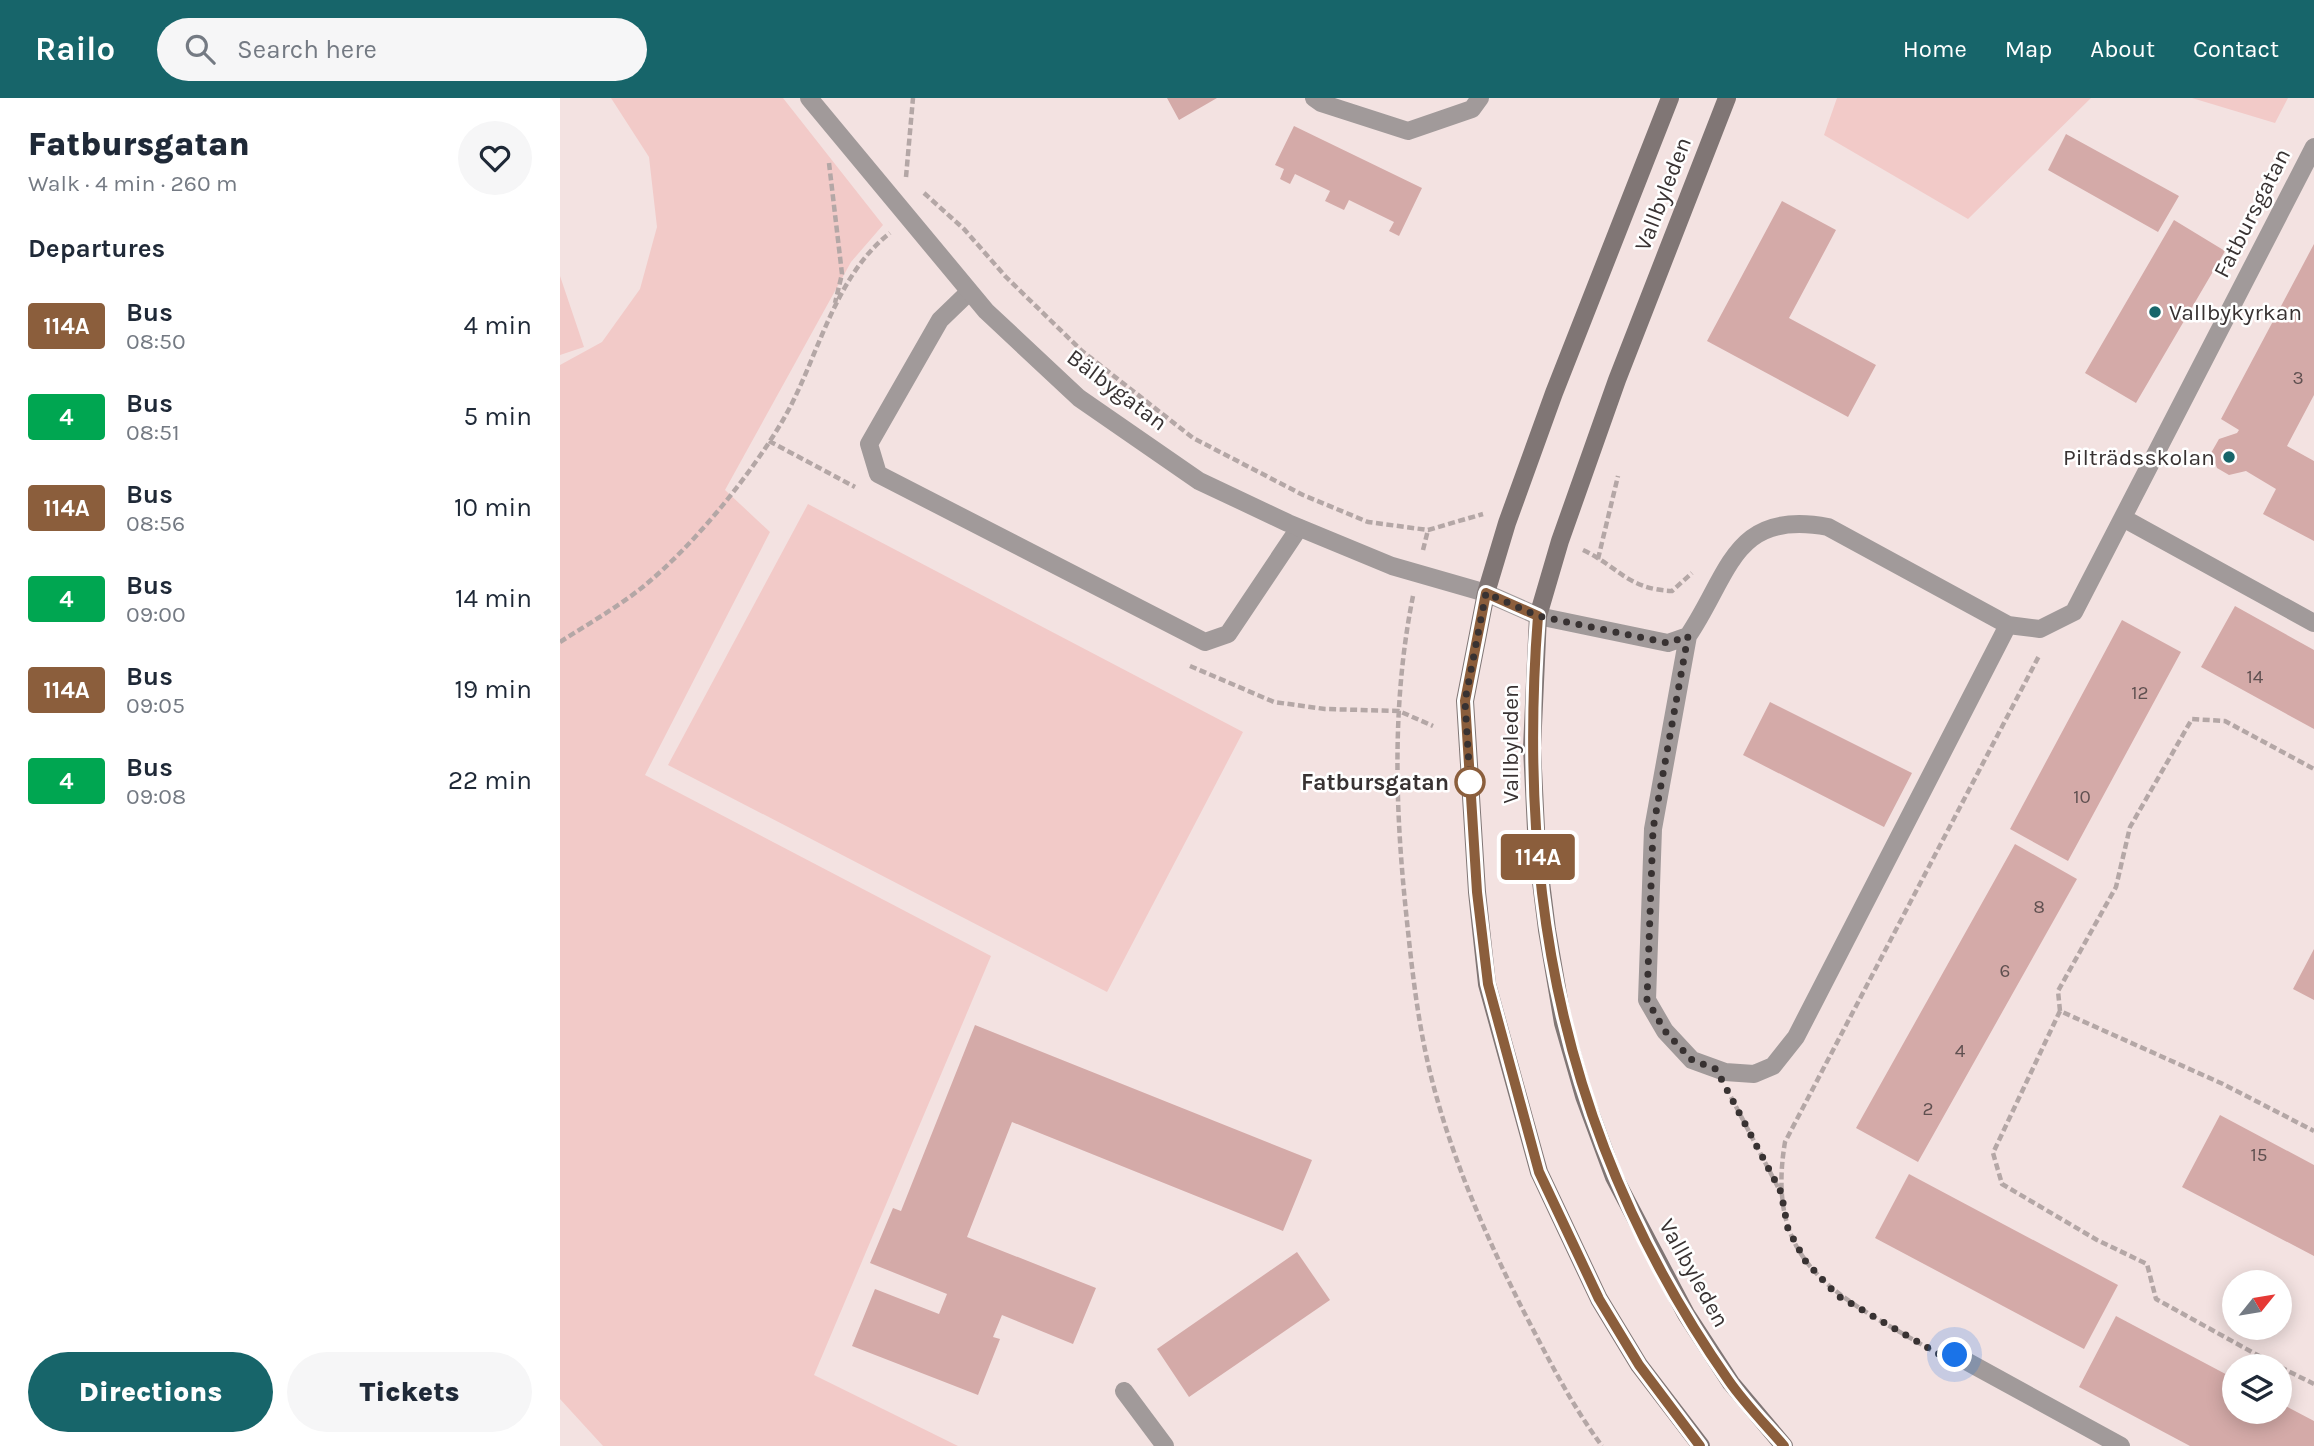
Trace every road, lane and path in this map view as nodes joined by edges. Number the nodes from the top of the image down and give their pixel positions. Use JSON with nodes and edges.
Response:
{"nodes":[{"id":1,"x":809,"y":98,"type":"edge"},
{"id":2,"x":913,"y":98,"type":"edge"},
{"id":3,"x":1314,"y":98,"type":"edge"},
{"id":4,"x":1480,"y":98,"type":"edge"},
{"id":5,"x":1671,"y":98,"type":"edge"},
{"id":6,"x":1727,"y":98,"type":"edge"},
{"id":7,"x":2314,"y":147,"type":"edge"},
{"id":8,"x":827,"y":155,"type":"dead end"},
{"id":9,"x":906,"y":178,"type":"dead end"},
{"id":10,"x":908,"y":220,"type":"junction"},
{"id":11,"x":968,"y":292,"type":"junction"},
{"id":12,"x":833,"y":311,"type":"junction"},
{"id":13,"x":1618,"y":476,"type":"dead end"},
{"id":14,"x":2123,"y":518,"type":"junction"},
{"id":15,"x":1507,"y":523,"type":"junction"},
{"id":16,"x":1299,"y":528,"type":"junction"},
{"id":17,"x":1428,"y":530,"type":"junction"},
{"id":18,"x":1560,"y":541,"type":"junction"},
{"id":19,"x":1598,"y":559,"type":"junction"},
{"id":20,"x":1696,"y":566,"type":"dead end"},
{"id":21,"x":1419,"y":573,"type":"junction"},
{"id":22,"x":1486,"y":593,"type":"junction"},
{"id":23,"x":1538,"y":616,"type":"junction"},
{"id":24,"x":2314,"y":623,"type":"edge"},
{"id":25,"x":2008,"y":625,"type":"junction"},
{"id":26,"x":2040,"y":629,"type":"junction"},
{"id":27,"x":1688,"y":636,"type":"junction"},
{"id":28,"x":560,"y":642,"type":"edge"},
{"id":29,"x":1399,"y":710,"type":"junction"},
{"id":30,"x":1433,"y":726,"type":"dead end"},
{"id":31,"x":2314,"y":769,"type":"edge"},
{"id":32,"x":2060,"y":1011,"type":"junction"},
{"id":33,"x":1716,"y":1069,"type":"junction"},
{"id":34,"x":2314,"y":1131,"type":"edge"},
{"id":35,"x":1781,"y":1192,"type":"junction"},
{"id":36,"x":2256,"y":1354,"type":"edge"},
{"id":37,"x":1955,"y":1355,"type":"joint"},
{"id":38,"x":2292,"y":1373,"type":"edge"},
{"id":39,"x":2314,"y":1384,"type":"edge"},
{"id":40,"x":1124,"y":1391,"type":"dead end"},
{"id":41,"x":1165,"y":1446,"type":"edge"},
{"id":42,"x":1602,"y":1446,"type":"edge"},
{"id":43,"x":1701,"y":1446,"type":"edge"},
{"id":44,"x":1784,"y":1446,"type":"edge"},
{"id":45,"x":2121,"y":1446,"type":"edge"}],
"edges":[{"from":1,"to":10,"type":"street","name":"Bälbygatan"},
{"from":2,"to":9,"type":"path"},
{"from":3,"to":4,"type":"street"},
{"from":5,"to":15,"type":"main road","name":"Vallbyleden"},
{"from":6,"to":18,"type":"main road","name":"Vallbyleden"},
{"from":7,"to":14,"type":"street","name":"Fatbursgatan"},
{"from":8,"to":12,"type":"path"},
{"from":10,"to":11,"type":"street","name":"Bälbygatan"},
{"from":10,"to":12,"type":"path"},
{"from":10,"to":17,"type":"path"},
{"from":11,"to":16,"type":"street","name":"Bälbygatan"},
{"from":11,"to":16,"type":"street"},
{"from":12,"to":28,"type":"path"},
{"from":13,"to":19,"type":"path"},
{"from":14,"to":24,"type":"street"},
{"from":14,"to":26,"type":"street","name":"Fatbursgatan"},
{"from":15,"to":17,"type":"path"},
{"from":15,"to":22,"type":"main road","name":"Vallbyleden"},
{"from":16,"to":21,"type":"street","name":"Bälbygatan"},
{"from":17,"to":21,"type":"path"},
{"from":18,"to":19,"type":"path"},
{"from":18,"to":23,"type":"main road","name":"Vallbyleden"},
{"from":19,"to":20,"type":"path"},
{"from":21,"to":22,"type":"street","name":"Bälbygatan"},
{"from":21,"to":29,"type":"path"},
{"from":22,"to":23,"type":"street"},
{"from":22,"to":43,"type":"main road","name":"Vallbyleden"},
{"from":23,"to":27,"type":"street"},
{"from":23,"to":44,"type":"main road","name":"Vallbyleden"},
{"from":25,"to":26,"type":"street"},
{"from":25,"to":27,"type":"street"},
{"from":25,"to":33,"type":"street"},
{"from":26,"to":35,"type":"path"},
{"from":27,"to":33,"type":"street"},
{"from":29,"to":30,"type":"path"},
{"from":29,"to":42,"type":"path"},
{"from":31,"to":32,"type":"path"},
{"from":32,"to":34,"type":"path"},
{"from":32,"to":36,"type":"path"},
{"from":33,"to":35,"type":"path"},
{"from":35,"to":37,"type":"path"},
{"from":37,"to":45,"type":"street"},
{"from":38,"to":39,"type":"path"},
{"from":40,"to":41,"type":"street"}]}
